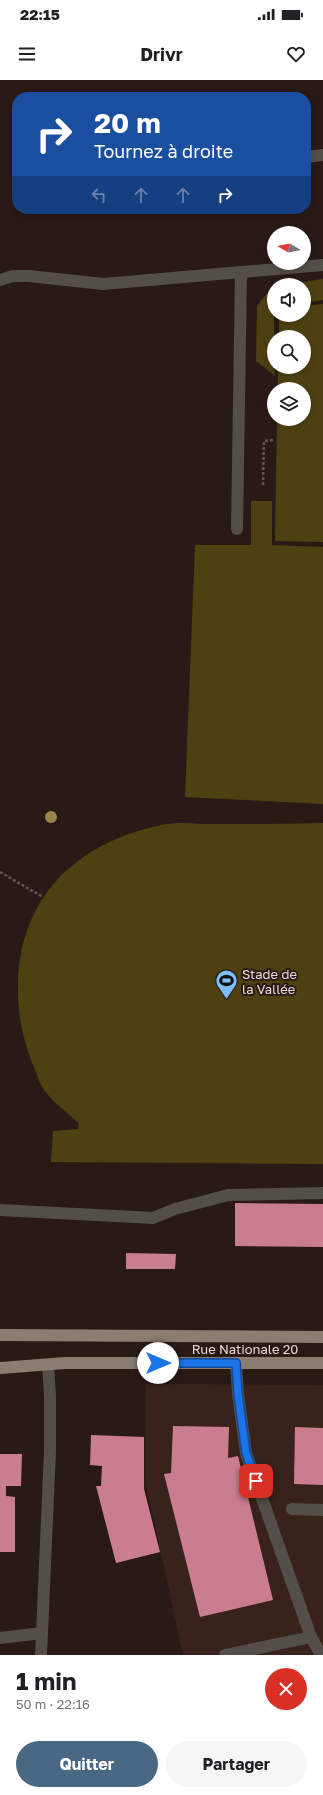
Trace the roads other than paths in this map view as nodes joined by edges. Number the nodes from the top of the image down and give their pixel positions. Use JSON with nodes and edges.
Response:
{"nodes":[{"id":1,"x":323,"y":155,"type":"edge"},
{"id":2,"x":311,"y":156,"type":"edge"},
{"id":3,"x":323,"y":265,"type":"edge"},
{"id":4,"x":241,"y":273,"type":"junction"},
{"id":5,"x":0,"y":280,"type":"edge"},
{"id":6,"x":237,"y":529,"type":"dead end"},
{"id":7,"x":323,"y":1194,"type":"edge"},
{"id":8,"x":0,"y":1210,"type":"edge"},
{"id":9,"x":0,"y":1335,"type":"edge"},
{"id":10,"x":323,"y":1337,"type":"edge"},
{"id":11,"x":236,"y":1363,"type":"junction"},
{"id":12,"x":323,"y":1363,"type":"edge"},
{"id":13,"x":48,"y":1364,"type":"junction"},
{"id":14,"x":0,"y":1368,"type":"edge"},
{"id":15,"x":292,"y":1509,"type":"dead end"},
{"id":16,"x":323,"y":1510,"type":"edge"},
{"id":17,"x":42,"y":1633,"type":"junction"},
{"id":18,"x":311,"y":1637,"type":"junction"},
{"id":19,"x":0,"y":1638,"type":"edge"},
{"id":20,"x":41,"y":1655,"type":"edge"},
{"id":21,"x":224,"y":1655,"type":"edge"},
{"id":22,"x":321,"y":1655,"type":"edge"}],
"edges":[{"from":1,"to":2,"type":"lane"},
{"from":3,"to":4,"type":"lane"},
{"from":4,"to":5,"type":"lane"},
{"from":4,"to":6,"type":"lane"},
{"from":7,"to":8,"type":"lane"},
{"from":9,"to":10,"type":"main road","name":"Rue Nationale 20"},
{"from":11,"to":12,"type":"main road","name":"Rue Nationale 20"},
{"from":11,"to":13,"type":"main road","name":"Rue Nationale 20"},
{"from":11,"to":18,"type":"lane"},
{"from":13,"to":14,"type":"main road","name":"Rue Nationale 20"},
{"from":13,"to":17,"type":"lane"},
{"from":15,"to":16,"type":"lane"},
{"from":17,"to":19,"type":"lane"},
{"from":17,"to":20,"type":"lane"},
{"from":18,"to":21,"type":"lane"},
{"from":18,"to":22,"type":"lane"}]}
